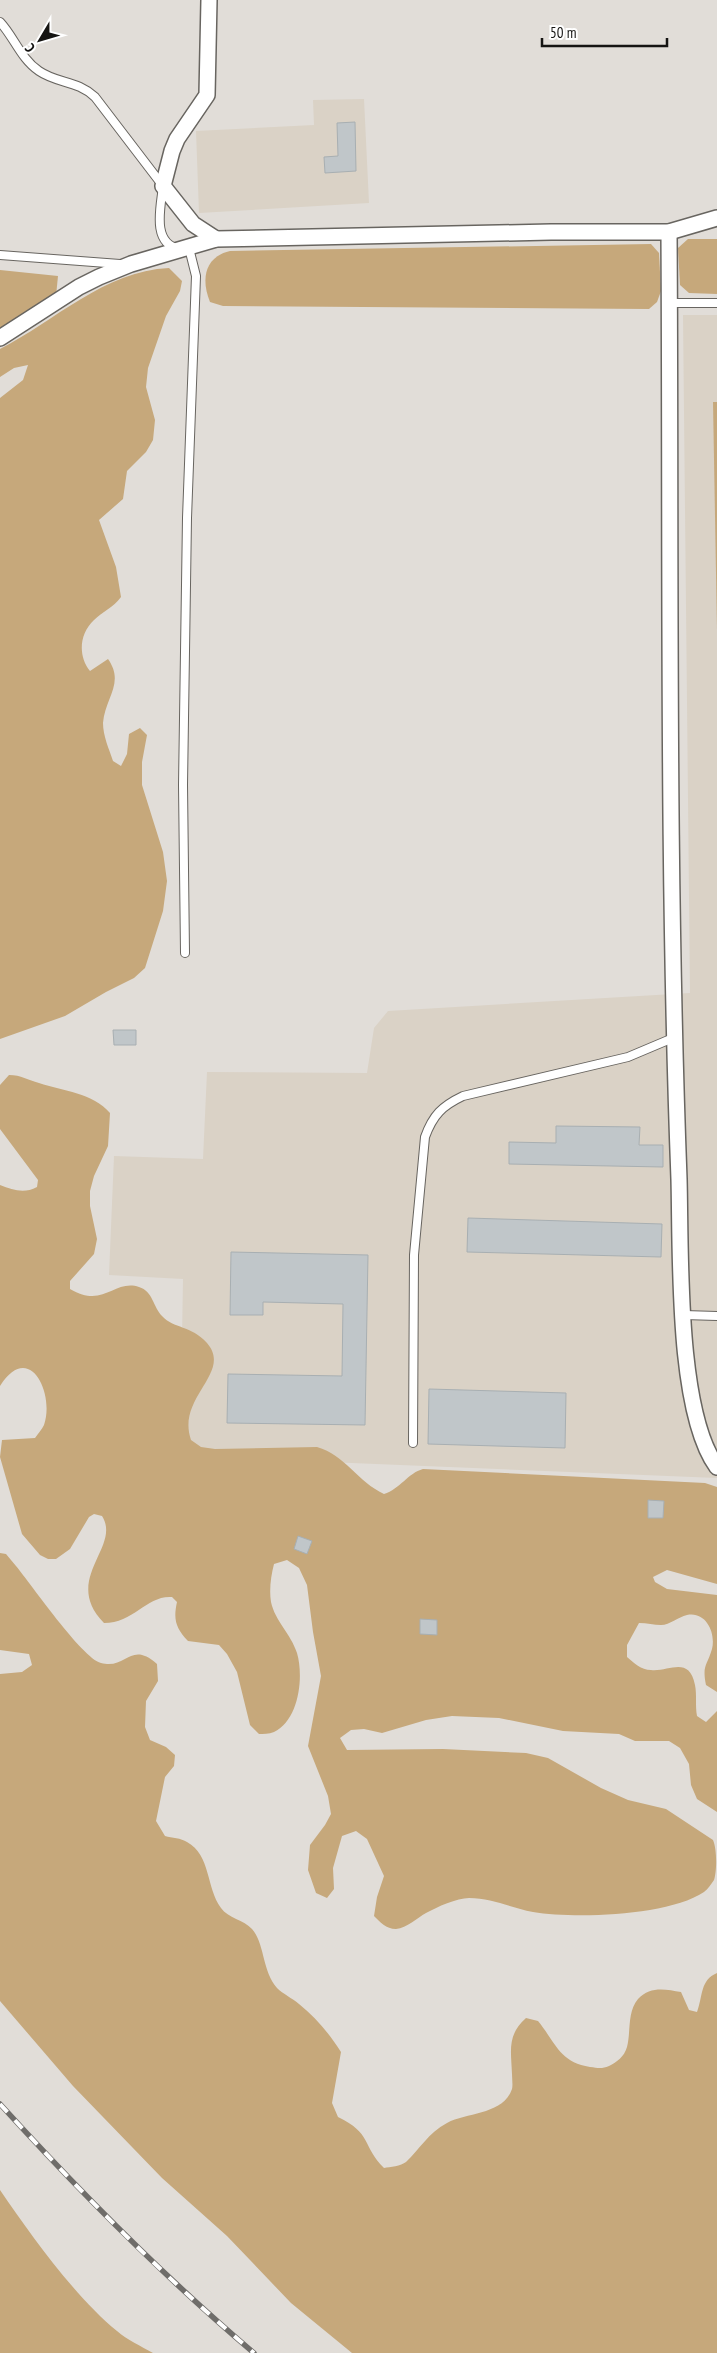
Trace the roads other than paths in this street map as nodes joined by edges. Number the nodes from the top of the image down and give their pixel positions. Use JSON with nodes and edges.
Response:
{"nodes":[{"id":1,"x":209,"y":0,"type":"edge"},
{"id":2,"x":0,"y":22,"type":"edge"},
{"id":3,"x":164,"y":186,"type":"junction"},
{"id":4,"x":717,"y":218,"type":"edge"},
{"id":5,"x":669,"y":232,"type":"junction"},
{"id":6,"x":216,"y":239,"type":"junction"},
{"id":7,"x":185,"y":248,"type":"junction"},
{"id":8,"x":0,"y":255,"type":"edge"},
{"id":9,"x":131,"y":264,"type":"junction"},
{"id":10,"x":669,"y":303,"type":"junction"},
{"id":11,"x":717,"y":304,"type":"edge"},
{"id":12,"x":0,"y":338,"type":"edge"},
{"id":13,"x":185,"y":953,"type":"dead end"},
{"id":14,"x":673,"y":1038,"type":"junction"},
{"id":15,"x":684,"y":1315,"type":"junction"},
{"id":16,"x":717,"y":1316,"type":"edge"},
{"id":17,"x":412,"y":1444,"type":"dead end"},
{"id":18,"x":717,"y":1467,"type":"edge"}],
"edges":[{"from":1,"to":3,"type":"street"},
{"from":2,"to":3,"type":"lane"},
{"from":3,"to":6,"type":"street"},
{"from":3,"to":7,"type":"lane"},
{"from":4,"to":5,"type":"street"},
{"from":5,"to":6,"type":"street"},
{"from":5,"to":10,"type":"street"},
{"from":6,"to":7,"type":"street"},
{"from":7,"to":9,"type":"street"},
{"from":7,"to":13,"type":"lane"},
{"from":8,"to":9,"type":"lane"},
{"from":9,"to":12,"type":"street"},
{"from":10,"to":11,"type":"lane"},
{"from":10,"to":14,"type":"street"},
{"from":14,"to":15,"type":"street"},
{"from":14,"to":17,"type":"lane"},
{"from":15,"to":16,"type":"lane"},
{"from":15,"to":18,"type":"street"}]}
